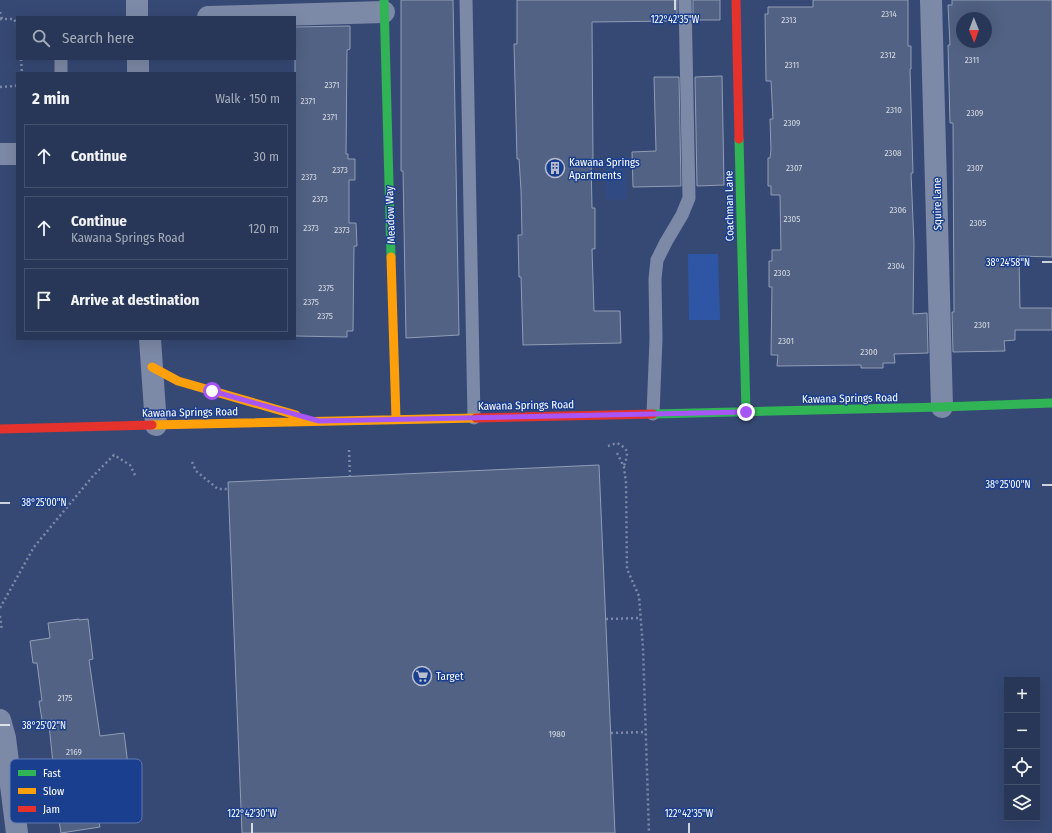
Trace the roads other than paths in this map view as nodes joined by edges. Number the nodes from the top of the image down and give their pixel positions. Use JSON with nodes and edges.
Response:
{"nodes":[{"id":1,"x":137,"y":0,"type":"edge"},
{"id":2,"x":466,"y":0,"type":"edge"},
{"id":3,"x":685,"y":0,"type":"edge"},
{"id":4,"x":736,"y":0,"type":"edge"},
{"id":5,"x":931,"y":0,"type":"edge"},
{"id":6,"x":384,"y":6,"type":"edge"},
{"id":7,"x":137,"y":16,"type":"edge"},
{"id":8,"x":224,"y":16,"type":"edge"},
{"id":9,"x":61,"y":60,"type":"edge"},
{"id":10,"x":138,"y":60,"type":"edge"},
{"id":11,"x":62,"y":72,"type":"edge"},
{"id":12,"x":138,"y":72,"type":"edge"},
{"id":13,"x":0,"y":154,"type":"edge"},
{"id":14,"x":16,"y":154,"type":"edge"},
{"id":15,"x":150,"y":340,"type":"edge"},
{"id":16,"x":152,"y":367,"type":"junction"},
{"id":17,"x":1052,"y":403,"type":"edge"},
{"id":18,"x":942,"y":407,"type":"junction"},
{"id":19,"x":746,"y":412,"type":"junction"},
{"id":20,"x":653,"y":414,"type":"junction"},
{"id":21,"x":474,"y":418,"type":"junction"},
{"id":22,"x":396,"y":419,"type":"junction"},
{"id":23,"x":319,"y":421,"type":"junction"},
{"id":24,"x":156,"y":425,"type":"junction"},
{"id":25,"x":0,"y":429,"type":"edge"},
{"id":26,"x":0,"y":720,"type":"edge"},
{"id":27,"x":10,"y":778,"type":"edge"},
{"id":28,"x":16,"y":823,"type":"edge"},
{"id":29,"x":17,"y":833,"type":"edge"}],
"edges":[{"from":1,"to":7,"type":"street"},
{"from":2,"to":21,"type":"lane"},
{"from":3,"to":20,"type":"lane"},
{"from":4,"to":19,"type":"street","name":"Coachman Lane"},
{"from":5,"to":18,"type":"street","name":"Squire Lane"},
{"from":6,"to":8,"type":"street","name":"Meadow Way"},
{"from":6,"to":22,"type":"street","name":"Meadow Way"},
{"from":9,"to":11,"type":"lane"},
{"from":10,"to":12,"type":"street"},
{"from":13,"to":14,"type":"street"},
{"from":15,"to":16,"type":"street"},
{"from":16,"to":23,"type":"street"},
{"from":16,"to":24,"type":"street"},
{"from":17,"to":18,"type":"street","name":"Kawana Springs Road"},
{"from":18,"to":19,"type":"street","name":"Kawana Springs Road"},
{"from":19,"to":20,"type":"street","name":"Kawana Springs Road"},
{"from":20,"to":21,"type":"street","name":"Kawana Springs Road"},
{"from":21,"to":22,"type":"street","name":"Kawana Springs Road"},
{"from":22,"to":23,"type":"street","name":"Kawana Springs Road"},
{"from":23,"to":24,"type":"street","name":"Kawana Springs Road"},
{"from":24,"to":25,"type":"street","name":"Kawana Springs Road"},
{"from":26,"to":27,"type":"street"},
{"from":28,"to":29,"type":"street"}]}
